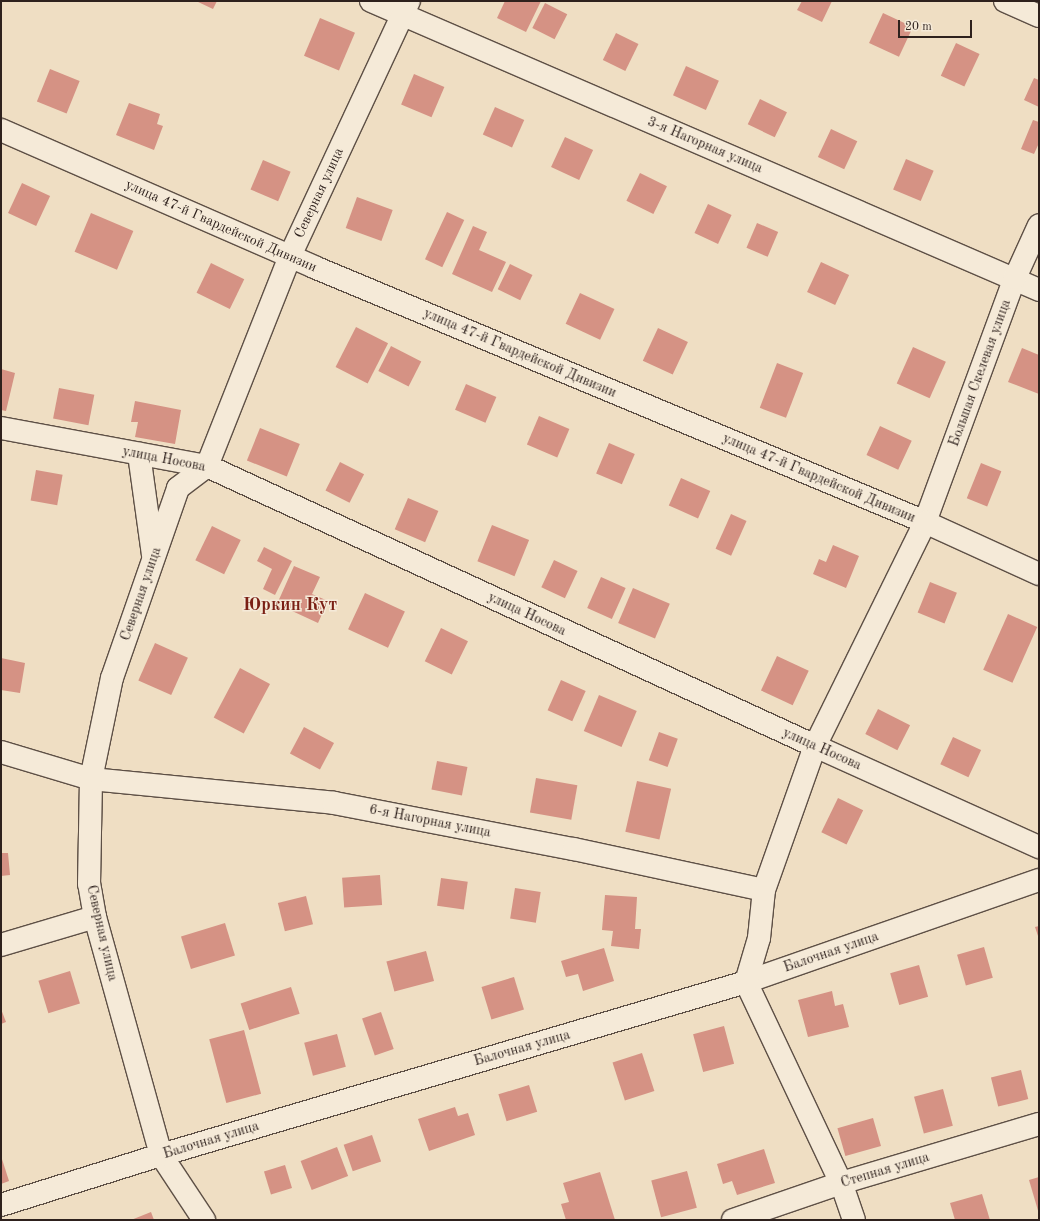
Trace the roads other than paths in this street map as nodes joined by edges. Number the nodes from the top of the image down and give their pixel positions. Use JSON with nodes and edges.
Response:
{"nodes":[{"id":1,"x":371,"y":1,"type":"edge"},
{"id":2,"x":1005,"y":1,"type":"edge"},
{"id":3,"x":406,"y":8,"type":"edge"},
{"id":4,"x":1039,"y":16,"type":"edge"},
{"id":5,"x":1,"y":130,"type":"edge"},
{"id":6,"x":1039,"y":226,"type":"edge"},
{"id":7,"x":290,"y":256,"type":"junction"},
{"id":8,"x":1015,"y":278,"type":"junction"},
{"id":9,"x":1039,"y":290,"type":"edge"},
{"id":10,"x":1,"y":428,"type":"edge"},
{"id":11,"x":139,"y":454,"type":"junction"},
{"id":12,"x":207,"y":466,"type":"junction"},
{"id":13,"x":925,"y":522,"type":"junction"},
{"id":14,"x":153,"y":558,"type":"junction"},
{"id":15,"x":1039,"y":574,"type":"edge"},
{"id":16,"x":815,"y":746,"type":"junction"},
{"id":17,"x":1,"y":752,"type":"edge"},
{"id":18,"x":91,"y":779,"type":"junction"},
{"id":19,"x":1039,"y":847,"type":"edge"},
{"id":20,"x":1039,"y":880,"type":"edge"},
{"id":21,"x":764,"y":890,"type":"junction"},
{"id":22,"x":95,"y":917,"type":"junction"},
{"id":23,"x":1,"y":945,"type":"edge"},
{"id":24,"x":746,"y":982,"type":"junction"},
{"id":25,"x":1039,"y":1124,"type":"edge"},
{"id":26,"x":160,"y":1155,"type":"junction"},
{"id":27,"x":841,"y":1183,"type":"junction"},
{"id":28,"x":1,"y":1205,"type":"edge"},
{"id":29,"x":204,"y":1220,"type":"edge"},
{"id":30,"x":733,"y":1220,"type":"edge"},
{"id":31,"x":854,"y":1220,"type":"edge"}],
"edges":[{"from":1,"to":3,"type":"street","name":"3-я Нагорная улица"},
{"from":2,"to":4,"type":"street"},
{"from":3,"to":7,"type":"street","name":"Северная улица"},
{"from":3,"to":8,"type":"street","name":"3-я Нагорная улица"},
{"from":5,"to":7,"type":"street","name":"улица 47-й Гвардейской Дивизии"},
{"from":6,"to":8,"type":"street","name":"Большая Скелевая улица"},
{"from":7,"to":12,"type":"street","name":"Северная улица"},
{"from":7,"to":13,"type":"street","name":"улица 47-й Гвардейской Дивизии"},
{"from":8,"to":9,"type":"street","name":"3-я Нагорная улица"},
{"from":8,"to":13,"type":"street","name":"Большая Скелевая улица"},
{"from":10,"to":11,"type":"street","name":"улица Носова"},
{"from":11,"to":12,"type":"street","name":"улица Носова"},
{"from":11,"to":14,"type":"street"},
{"from":12,"to":14,"type":"street","name":"Северная улица"},
{"from":12,"to":16,"type":"street","name":"улица Носова"},
{"from":13,"to":15,"type":"street","name":"улица 47-й Гвардейской Дивизии"},
{"from":13,"to":16,"type":"street","name":"Большая Скелевая улица"},
{"from":14,"to":18,"type":"street","name":"Северная улица"},
{"from":16,"to":19,"type":"street","name":"улица Носова"},
{"from":16,"to":21,"type":"street","name":"Большая Скелевая улица"},
{"from":17,"to":18,"type":"street","name":"6-я Нагорная улица"},
{"from":18,"to":21,"type":"street","name":"6-я Нагорная улица"},
{"from":18,"to":22,"type":"street","name":"Северная улица"},
{"from":20,"to":24,"type":"street","name":"Балочная улица"},
{"from":21,"to":24,"type":"street","name":"Большая Скелевая улица"},
{"from":22,"to":23,"type":"street"},
{"from":22,"to":26,"type":"street","name":"Северная улица"},
{"from":24,"to":26,"type":"street","name":"Балочная улица"},
{"from":24,"to":27,"type":"street"},
{"from":25,"to":27,"type":"street","name":"Степная улица"},
{"from":26,"to":28,"type":"street","name":"Балочная улица"},
{"from":26,"to":29,"type":"street","name":"Северная улица"},
{"from":27,"to":30,"type":"street","name":"Степная улица"},
{"from":27,"to":31,"type":"street"}]}
